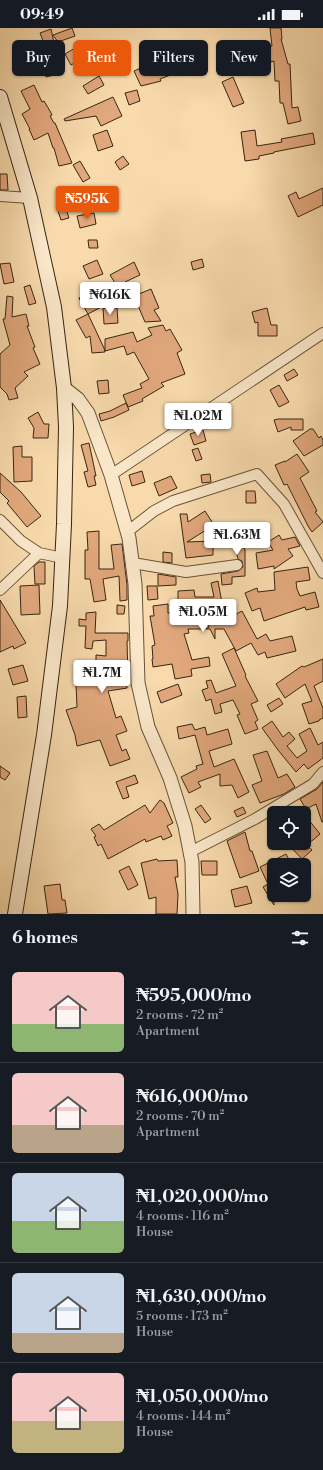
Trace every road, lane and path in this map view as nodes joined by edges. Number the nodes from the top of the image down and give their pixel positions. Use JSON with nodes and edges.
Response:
{"nodes":[{"id":1,"x":0,"y":97,"type":"edge"},
{"id":2,"x":0,"y":196,"type":"edge"},
{"id":3,"x":30,"y":198,"type":"junction"},
{"id":4,"x":323,"y":333,"type":"edge"},
{"id":5,"x":64,"y":388,"type":"junction"},
{"id":6,"x":111,"y":475,"type":"junction"},
{"id":7,"x":0,"y":520,"type":"edge"},
{"id":8,"x":127,"y":532,"type":"junction"},
{"id":9,"x":39,"y":553,"type":"junction"},
{"id":10,"x":63,"y":558,"type":"junction"},
{"id":11,"x":132,"y":563,"type":"junction"},
{"id":12,"x":237,"y":565,"type":"dead end"},
{"id":13,"x":323,"y":573,"type":"edge"},
{"id":14,"x":0,"y":590,"type":"edge"},
{"id":15,"x":323,"y":772,"type":"edge"},
{"id":16,"x":190,"y":852,"type":"junction"},
{"id":17,"x":15,"y":914,"type":"edge"},
{"id":18,"x":193,"y":914,"type":"edge"}],
"edges":[{"from":1,"to":3,"type":"main road"},
{"from":2,"to":3,"type":"street"},
{"from":3,"to":5,"type":"main road"},
{"from":4,"to":6,"type":"street"},
{"from":5,"to":6,"type":"street"},
{"from":5,"to":10,"type":"main road"},
{"from":6,"to":8,"type":"street"},
{"from":7,"to":9,"type":"street"},
{"from":8,"to":11,"type":"street"},
{"from":8,"to":13,"type":"street"},
{"from":9,"to":10,"type":"street"},
{"from":9,"to":14,"type":"street"},
{"from":10,"to":17,"type":"main road"},
{"from":11,"to":12,"type":"street"},
{"from":11,"to":16,"type":"street"},
{"from":15,"to":16,"type":"street"},
{"from":16,"to":18,"type":"street"}]}
